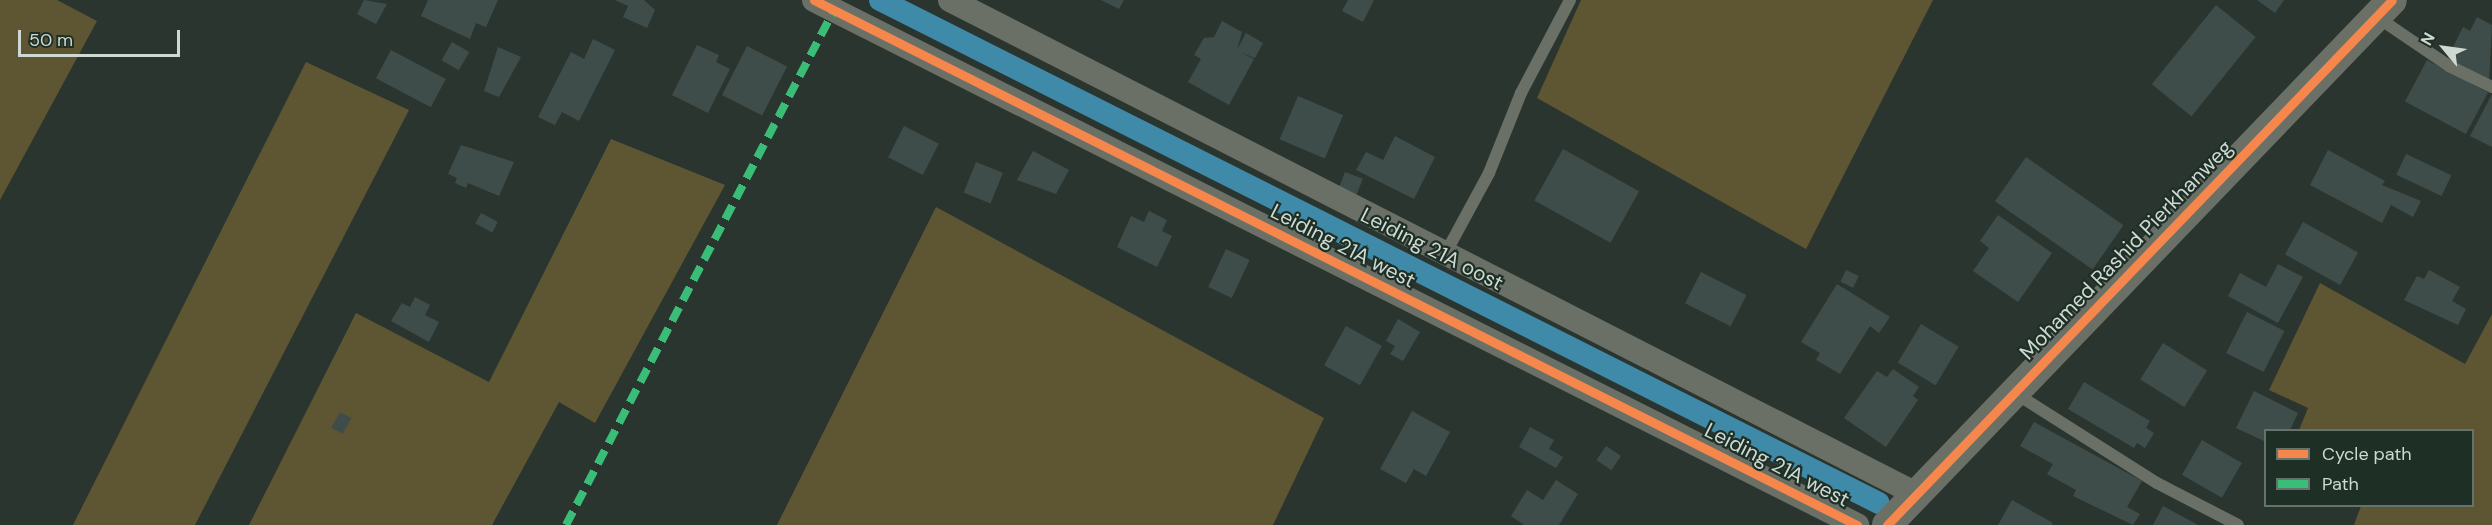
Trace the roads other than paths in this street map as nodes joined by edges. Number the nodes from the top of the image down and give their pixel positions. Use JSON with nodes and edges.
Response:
{"nodes":[{"id":1,"x":814,"y":0,"type":"edge"},
{"id":2,"x":1570,"y":0,"type":"edge"},
{"id":3,"x":958,"y":2,"type":"edge"},
{"id":4,"x":2384,"y":8,"type":"edge"},
{"id":5,"x":2492,"y":87,"type":"edge"},
{"id":6,"x":1444,"y":256,"type":"junction"},
{"id":7,"x":2014,"y":392,"type":"junction"},
{"id":8,"x":1916,"y":494,"type":"junction"},
{"id":9,"x":1857,"y":525,"type":"edge"},
{"id":10,"x":1887,"y":525,"type":"edge"},
{"id":11,"x":2238,"y":525,"type":"edge"}],
"edges":[{"from":1,"to":9,"type":"street","name":"Leiding 21A west"},
{"from":2,"to":6,"type":"lane"},
{"from":3,"to":6,"type":"street","name":"Leiding 21A oost"},
{"from":4,"to":5,"type":"lane"},
{"from":4,"to":7,"type":"street","name":"Mohamed Rashid Pierkhanweg"},
{"from":6,"to":8,"type":"street","name":"Leiding 21A oost"},
{"from":7,"to":8,"type":"street","name":"Mohamed Rashid Pierkhanweg"},
{"from":7,"to":11,"type":"lane"},
{"from":8,"to":10,"type":"street","name":"Mohamed Rashid Pierkhanweg"}]}
